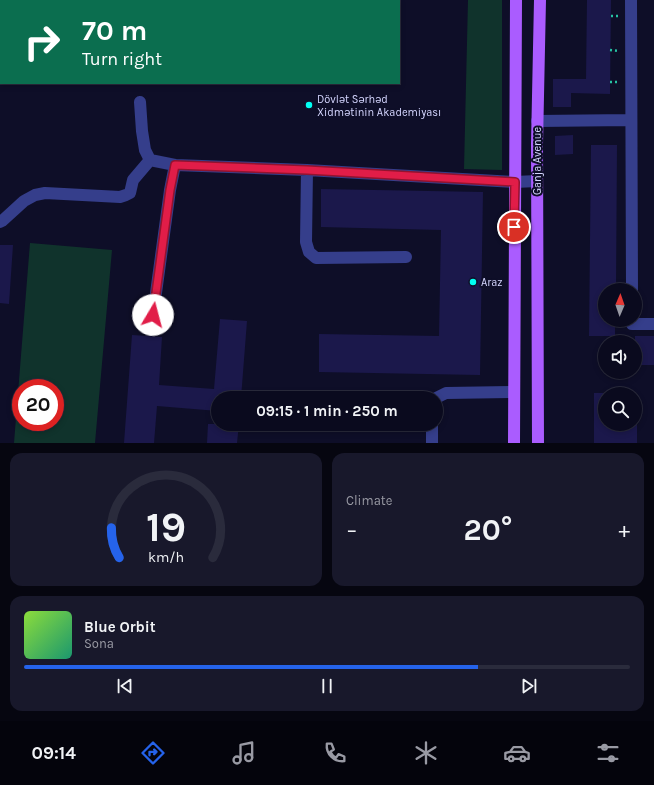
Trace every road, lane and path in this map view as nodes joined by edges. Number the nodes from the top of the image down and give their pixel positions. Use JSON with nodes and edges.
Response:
{"nodes":[{"id":1,"x":516,"y":0,"type":"edge"},
{"id":2,"x":540,"y":0,"type":"edge"},
{"id":3,"x":631,"y":0,"type":"edge"},
{"id":4,"x":140,"y":102,"type":"dead end"},
{"id":5,"x":537,"y":120,"type":"junction"},
{"id":6,"x":632,"y":120,"type":"junction"},
{"id":7,"x":150,"y":160,"type":"junction"},
{"id":8,"x":175,"y":165,"type":"junction"},
{"id":9,"x":307,"y":170,"type":"junction"},
{"id":10,"x":537,"y":181,"type":"junction"},
{"id":11,"x":515,"y":182,"type":"junction"},
{"id":12,"x":0,"y":222,"type":"edge"},
{"id":13,"x":406,"y":257,"type":"dead end"},
{"id":14,"x":632,"y":283,"type":"edge"},
{"id":15,"x":153,"y":315,"type":"dead end"},
{"id":16,"x":642,"y":324,"type":"edge"},
{"id":17,"x":654,"y":324,"type":"edge"},
{"id":18,"x":514,"y":392,"type":"junction"},
{"id":19,"x":443,"y":394,"type":"edge"},
{"id":20,"x":432,"y":431,"type":"edge"},
{"id":21,"x":432,"y":443,"type":"edge"},
{"id":22,"x":514,"y":443,"type":"edge"},
{"id":23,"x":538,"y":443,"type":"edge"}],
"edges":[{"from":1,"to":11,"type":"main road","name":"Ganja Avenue"},
{"from":2,"to":5,"type":"main road","name":"Ganja Avenue"},
{"from":3,"to":6,"type":"lane"},
{"from":4,"to":7,"type":"lane"},
{"from":5,"to":6,"type":"lane"},
{"from":5,"to":10,"type":"main road","name":"Ganja Avenue"},
{"from":6,"to":14,"type":"lane"},
{"from":7,"to":8,"type":"lane"},
{"from":7,"to":12,"type":"lane"},
{"from":8,"to":9,"type":"lane"},
{"from":8,"to":15,"type":"lane"},
{"from":9,"to":11,"type":"lane"},
{"from":9,"to":13,"type":"lane"},
{"from":10,"to":11,"type":"lane"},
{"from":10,"to":23,"type":"main road","name":"Ganja Avenue"},
{"from":11,"to":18,"type":"main road","name":"Ganja Avenue"},
{"from":16,"to":17,"type":"lane"},
{"from":18,"to":19,"type":"lane"},
{"from":18,"to":22,"type":"main road","name":"Ganja Avenue"},
{"from":20,"to":21,"type":"lane"}]}
